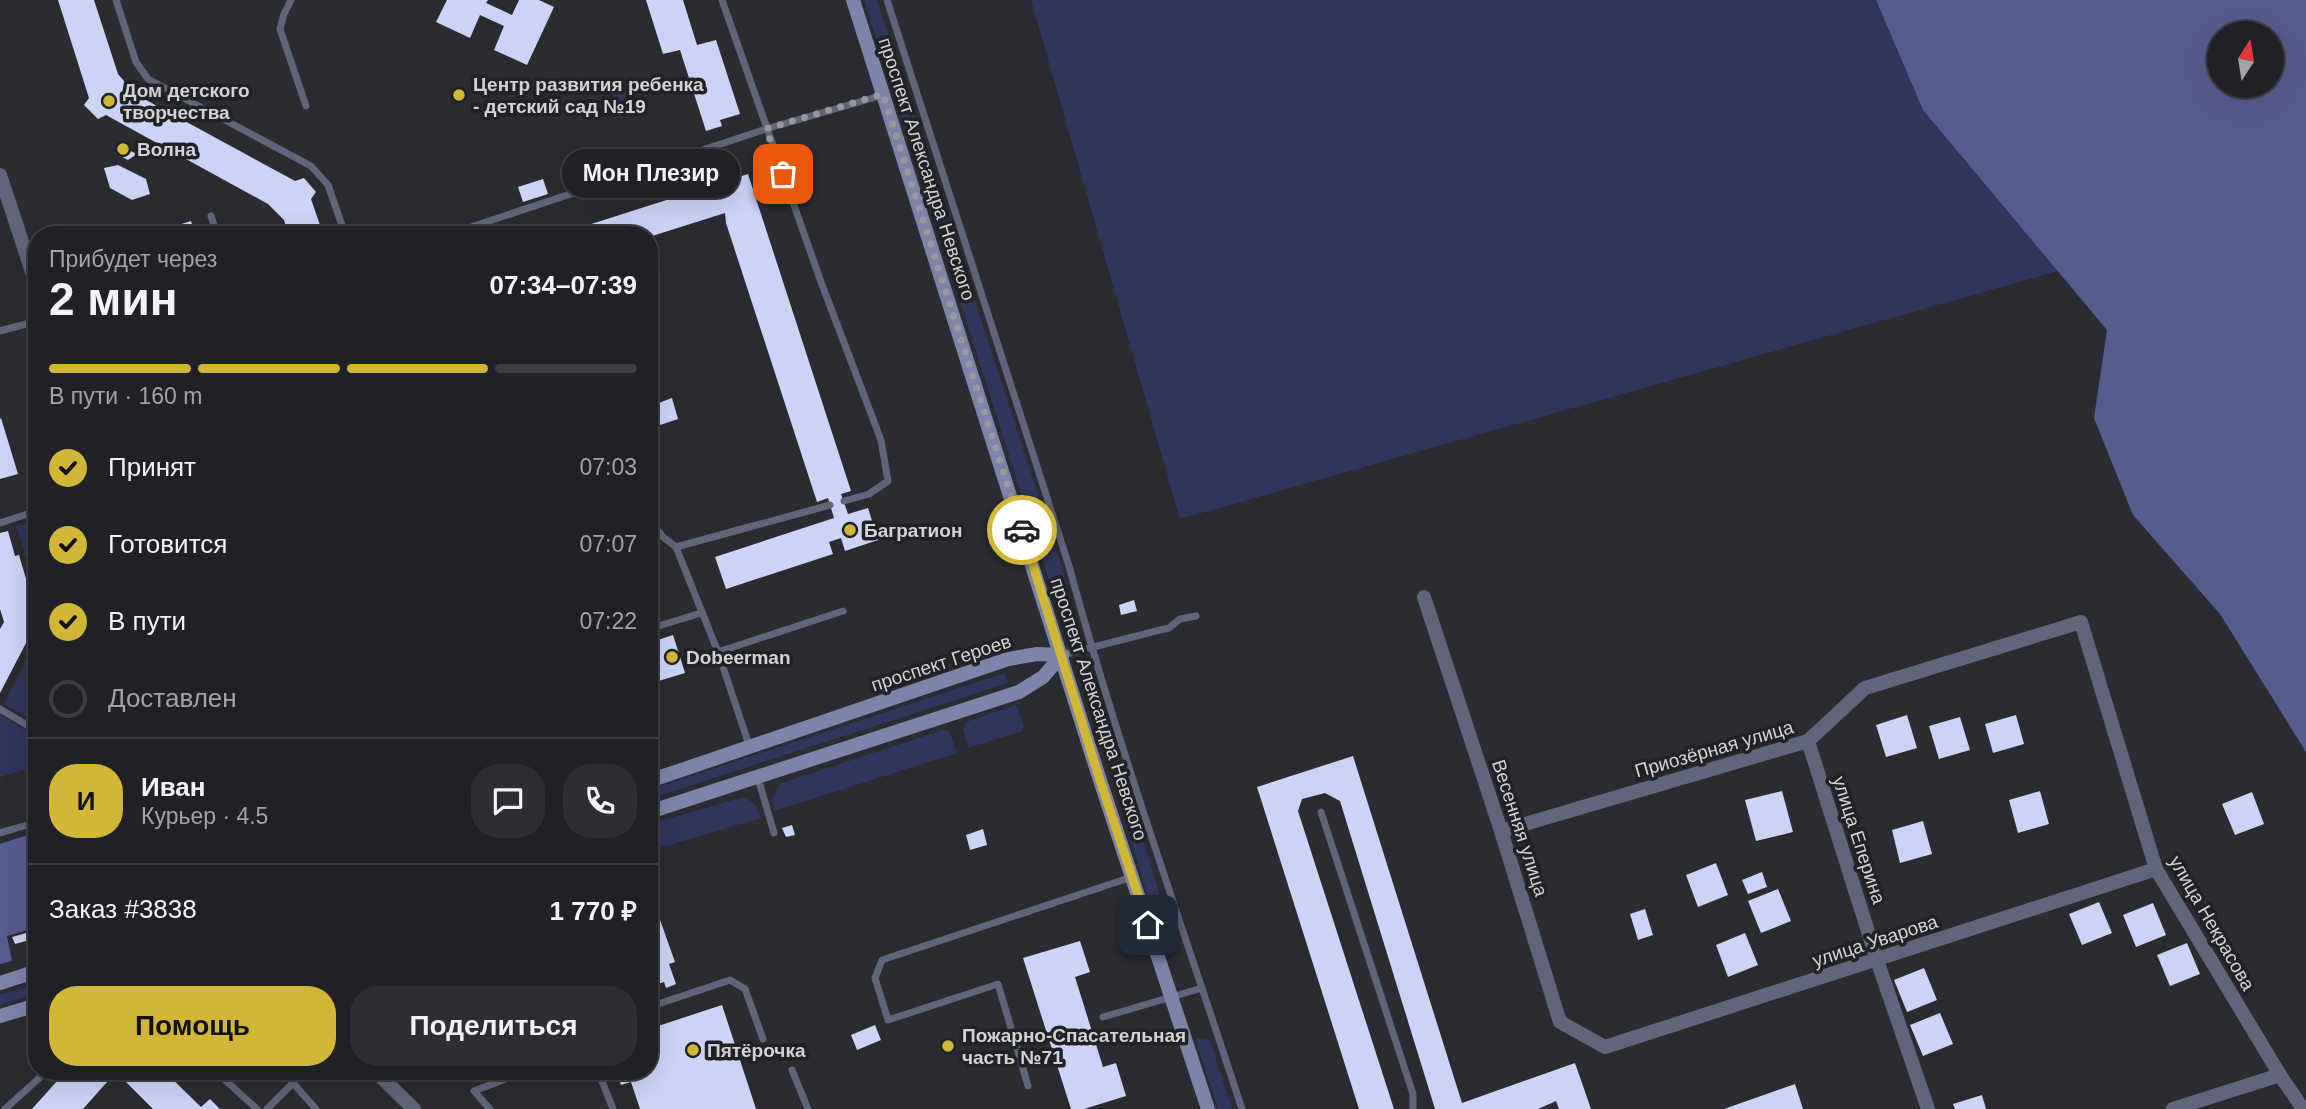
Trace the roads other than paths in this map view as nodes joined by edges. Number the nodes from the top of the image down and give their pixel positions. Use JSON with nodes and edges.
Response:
{"nodes":[{"id":1,"x":116,"y":0,"type":"edge"},
{"id":2,"x":291,"y":0,"type":"edge"},
{"id":3,"x":722,"y":0,"type":"edge"},
{"id":4,"x":853,"y":0,"type":"edge"},
{"id":5,"x":887,"y":0,"type":"edge"},
{"id":6,"x":883,"y":94,"type":"junction"},
{"id":7,"x":306,"y":106,"type":"dead end"},
{"id":8,"x":766,"y":129,"type":"junction"},
{"id":9,"x":0,"y":175,"type":"edge"},
{"id":10,"x":211,"y":216,"type":"dead end"},
{"id":11,"x":214,"y":226,"type":"edge"},
{"id":12,"x":342,"y":226,"type":"edge"},
{"id":13,"x":478,"y":226,"type":"edge"},
{"id":14,"x":28,"y":260,"type":"edge"},
{"id":15,"x":28,"y":323,"type":"edge"},
{"id":16,"x":0,"y":331,"type":"edge"},
{"id":17,"x":844,"y":501,"type":"dead end"},
{"id":18,"x":830,"y":505,"type":"dead end"},
{"id":19,"x":28,"y":514,"type":"edge"},
{"id":20,"x":0,"y":523,"type":"edge"},
{"id":21,"x":658,"y":530,"type":"edge"},
{"id":22,"x":676,"y":547,"type":"junction"},
{"id":23,"x":1424,"y":597,"type":"dead end"},
{"id":24,"x":843,"y":611,"type":"dead end"},
{"id":25,"x":701,"y":613,"type":"junction"},
{"id":26,"x":1196,"y":616,"type":"dead end"},
{"id":27,"x":2081,"y":622,"type":"joint"},
{"id":28,"x":658,"y":626,"type":"edge"},
{"id":29,"x":1091,"y":647,"type":"junction"},
{"id":30,"x":718,"y":652,"type":"junction"},
{"id":31,"x":1062,"y":655,"type":"junction"},
{"id":32,"x":0,"y":709,"type":"edge"},
{"id":33,"x":28,"y":726,"type":"edge"},
{"id":34,"x":1808,"y":741,"type":"junction"},
{"id":35,"x":750,"y":748,"type":"junction"},
{"id":36,"x":658,"y":778,"type":"edge"},
{"id":37,"x":758,"y":778,"type":"junction"},
{"id":38,"x":658,"y":809,"type":"edge"},
{"id":39,"x":1321,"y":812,"type":"dead end"},
{"id":40,"x":28,"y":825,"type":"edge"},
{"id":41,"x":1501,"y":831,"type":"junction"},
{"id":42,"x":0,"y":833,"type":"edge"},
{"id":43,"x":774,"y":833,"type":"dead end"},
{"id":44,"x":2156,"y":869,"type":"junction"},
{"id":45,"x":1133,"y":876,"type":"junction"},
{"id":46,"x":1877,"y":960,"type":"junction"},
{"id":47,"x":28,"y":974,"type":"edge"},
{"id":48,"x":0,"y":983,"type":"edge"},
{"id":49,"x":1202,"y":988,"type":"junction"},
{"id":50,"x":1172,"y":997,"type":"junction"},
{"id":51,"x":658,"y":1004,"type":"edge"},
{"id":52,"x":28,"y":1008,"type":"edge"},
{"id":53,"x":0,"y":1016,"type":"edge"},
{"id":54,"x":1103,"y":1017,"type":"dead end"},
{"id":55,"x":763,"y":1039,"type":"dead end"},
{"id":56,"x":1605,"y":1047,"type":"joint"},
{"id":57,"x":792,"y":1070,"type":"dead end"},
{"id":58,"x":2280,"y":1075,"type":"junction"},
{"id":59,"x":37,"y":1080,"type":"edge"},
{"id":60,"x":225,"y":1080,"type":"edge"},
{"id":61,"x":384,"y":1080,"type":"edge"},
{"id":62,"x":503,"y":1080,"type":"edge"},
{"id":63,"x":602,"y":1080,"type":"edge"},
{"id":64,"x":1028,"y":1086,"type":"dead end"},
{"id":65,"x":5,"y":1109,"type":"edge"},
{"id":66,"x":257,"y":1109,"type":"edge"},
{"id":67,"x":267,"y":1109,"type":"edge"},
{"id":68,"x":316,"y":1109,"type":"edge"},
{"id":69,"x":414,"y":1109,"type":"edge"},
{"id":70,"x":490,"y":1109,"type":"edge"},
{"id":71,"x":613,"y":1109,"type":"edge"},
{"id":72,"x":808,"y":1109,"type":"edge"},
{"id":73,"x":1208,"y":1109,"type":"edge"},
{"id":74,"x":1242,"y":1109,"type":"edge"},
{"id":75,"x":1413,"y":1109,"type":"edge"},
{"id":76,"x":1928,"y":1109,"type":"edge"},
{"id":77,"x":2173,"y":1109,"type":"edge"},
{"id":78,"x":2302,"y":1109,"type":"edge"}],
"edges":[{"from":1,"to":12,"type":"lane"},
{"from":2,"to":7,"type":"lane"},
{"from":3,"to":8,"type":"lane"},
{"from":4,"to":6,"type":"main road","name":"проспект Александра Невского"},
{"from":5,"to":29,"type":"lane"},
{"from":6,"to":8,"type":"lane"},
{"from":6,"to":31,"type":"main road","name":"проспект Александра Невского"},
{"from":8,"to":13,"type":"lane"},
{"from":8,"to":17,"type":"lane"},
{"from":9,"to":14,"type":"street"},
{"from":10,"to":11,"type":"lane"},
{"from":15,"to":16,"type":"lane"},
{"from":18,"to":22,"type":"lane"},
{"from":19,"to":20,"type":"lane"},
{"from":21,"to":22,"type":"lane"},
{"from":22,"to":25,"type":"lane"},
{"from":23,"to":41,"type":"street","name":"Весенняя улица"},
{"from":24,"to":30,"type":"lane"},
{"from":25,"to":28,"type":"lane"},
{"from":25,"to":30,"type":"lane"},
{"from":26,"to":29,"type":"lane"},
{"from":27,"to":34,"type":"street","name":"Приозёрная улица"},
{"from":27,"to":44,"type":"street","name":"улица Некрасова"},
{"from":29,"to":31,"type":"lane"},
{"from":29,"to":49,"type":"lane"},
{"from":30,"to":35,"type":"lane"},
{"from":31,"to":35,"type":"main road","name":"проспект Героев"},
{"from":31,"to":37,"type":"main road"},
{"from":31,"to":45,"type":"main road","name":"проспект Александра Невского"},
{"from":32,"to":33,"type":"lane"},
{"from":34,"to":41,"type":"street","name":"Приозёрная улица"},
{"from":34,"to":46,"type":"street","name":"улица Еперина"},
{"from":35,"to":36,"type":"main road","name":"проспект Героев"},
{"from":37,"to":38,"type":"main road"},
{"from":37,"to":43,"type":"lane"},
{"from":39,"to":75,"type":"lane"},
{"from":40,"to":42,"type":"lane"},
{"from":41,"to":56,"type":"street","name":"Весенняя улица"},
{"from":44,"to":46,"type":"street","name":"улица Уварова"},
{"from":44,"to":58,"type":"street","name":"улица Некрасова"},
{"from":45,"to":50,"type":"main road","name":"проспект Александра Невского"},
{"from":45,"to":64,"type":"lane"},
{"from":46,"to":56,"type":"street","name":"улица Уварова"},
{"from":46,"to":76,"type":"street","name":"улица Еперина"},
{"from":47,"to":48,"type":"main road"},
{"from":49,"to":50,"type":"lane"},
{"from":49,"to":74,"type":"lane"},
{"from":50,"to":54,"type":"lane"},
{"from":50,"to":73,"type":"main road","name":"проспект Александра Невского"},
{"from":51,"to":55,"type":"lane"},
{"from":52,"to":53,"type":"main road"},
{"from":57,"to":72,"type":"lane"},
{"from":58,"to":77,"type":"street"},
{"from":58,"to":78,"type":"street","name":"улица Некрасова"},
{"from":59,"to":65,"type":"lane"},
{"from":60,"to":66,"type":"lane"},
{"from":61,"to":69,"type":"street"},
{"from":62,"to":70,"type":"lane"},
{"from":63,"to":71,"type":"lane"},
{"from":67,"to":68,"type":"lane"}]}
